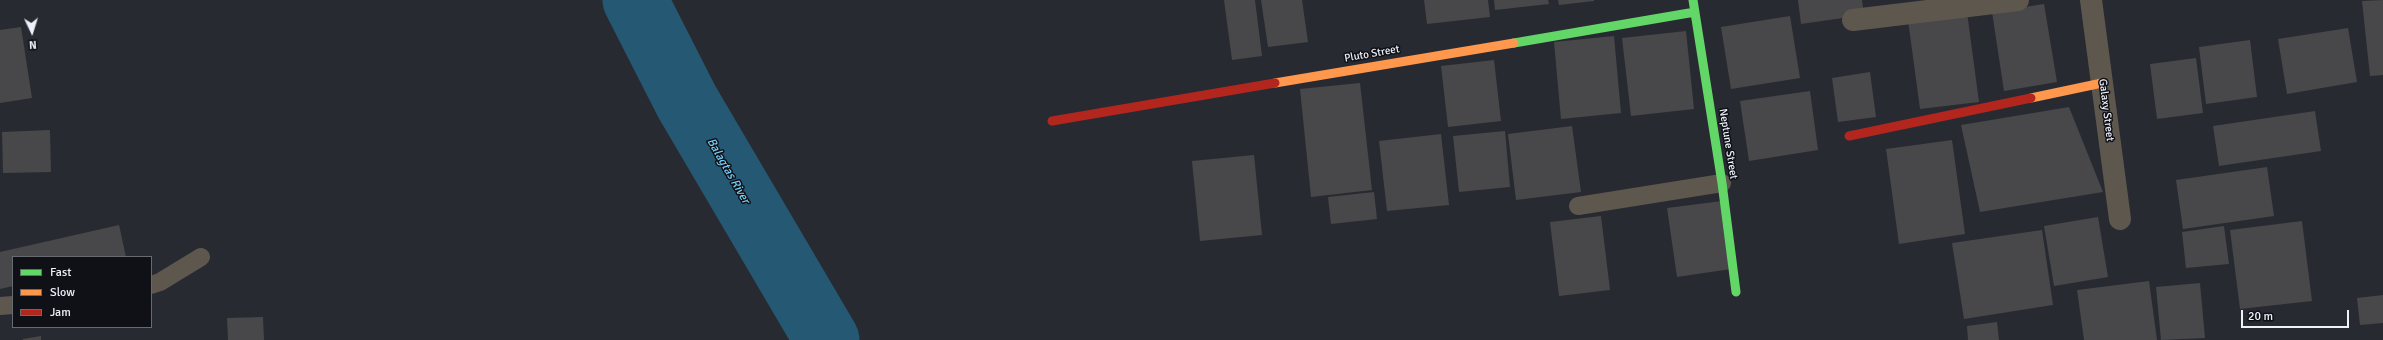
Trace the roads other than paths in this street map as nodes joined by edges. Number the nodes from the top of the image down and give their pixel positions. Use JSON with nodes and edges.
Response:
{"nodes":[{"id":1,"x":1693,"y":0,"type":"edge"},
{"id":2,"x":2018,"y":0,"type":"edge"},
{"id":3,"x":2091,"y":0,"type":"edge"},
{"id":4,"x":1695,"y":12,"type":"junction"},
{"id":5,"x":1852,"y":20,"type":"dead end"},
{"id":6,"x":2102,"y":83,"type":"junction"},
{"id":7,"x":1052,"y":121,"type":"dead end"},
{"id":8,"x":1850,"y":136,"type":"dead end"},
{"id":9,"x":1722,"y":183,"type":"junction"},
{"id":10,"x":1578,"y":206,"type":"dead end"},
{"id":11,"x":2120,"y":219,"type":"dead end"},
{"id":12,"x":201,"y":257,"type":"dead end"},
{"id":13,"x":152,"y":285,"type":"edge"},
{"id":14,"x":1736,"y":292,"type":"dead end"},
{"id":15,"x":12,"y":305,"type":"edge"},
{"id":16,"x":0,"y":306,"type":"edge"}],
"edges":[{"from":1,"to":4,"type":"street","name":"Neptune Street"},
{"from":2,"to":5,"type":"street"},
{"from":3,"to":6,"type":"street","name":"Galaxy Street"},
{"from":4,"to":7,"type":"street","name":"Pluto Street"},
{"from":4,"to":9,"type":"street","name":"Neptune Street"},
{"from":6,"to":8,"type":"street"},
{"from":6,"to":11,"type":"street","name":"Galaxy Street"},
{"from":9,"to":10,"type":"lane"},
{"from":9,"to":14,"type":"street","name":"Neptune Street"},
{"from":12,"to":13,"type":"lane"},
{"from":15,"to":16,"type":"lane"}]}
